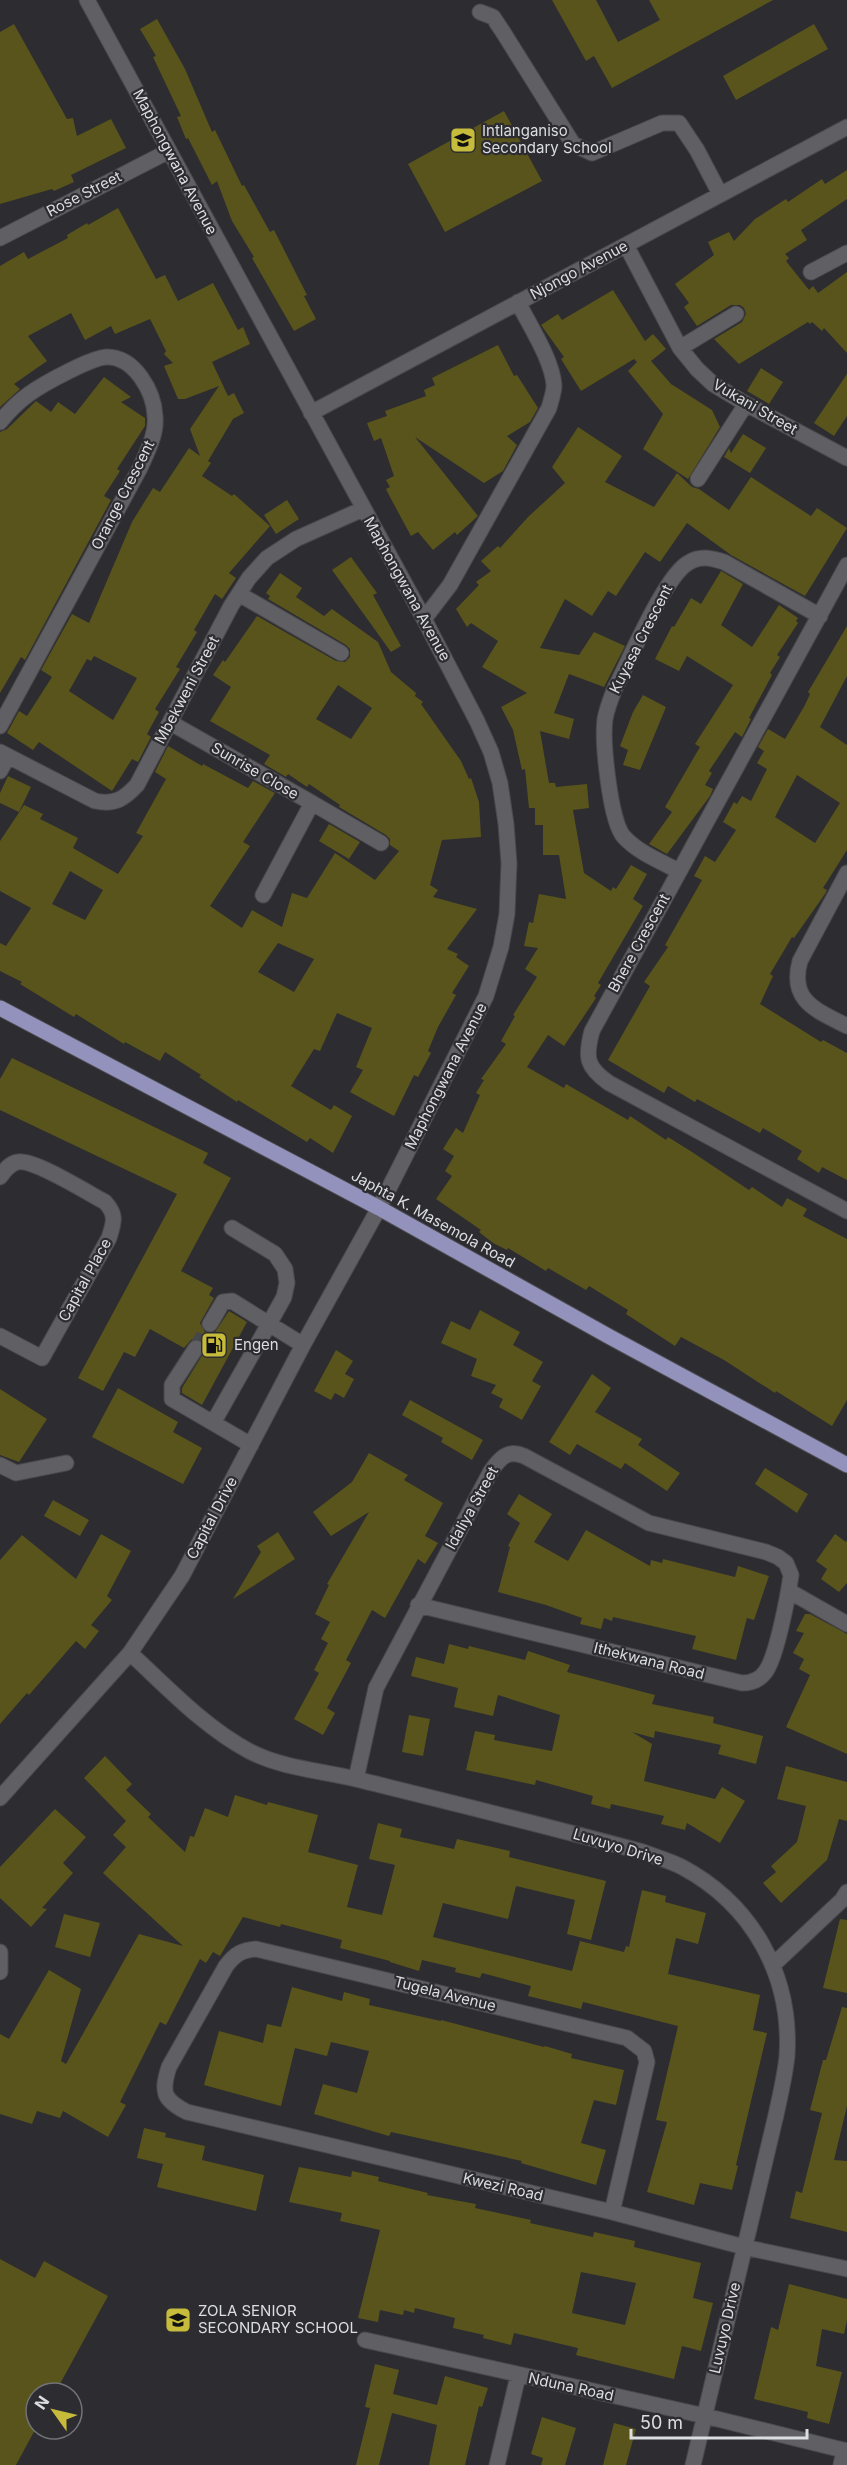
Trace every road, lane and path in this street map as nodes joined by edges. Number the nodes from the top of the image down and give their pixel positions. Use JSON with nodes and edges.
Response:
{"nodes":[{"id":1,"x":87,"y":0,"type":"edge"},
{"id":2,"x":480,"y":12,"type":"dead end"},
{"id":3,"x":847,"y":127,"type":"edge"},
{"id":4,"x":169,"y":151,"type":"junction"},
{"id":5,"x":720,"y":194,"type":"junction"},
{"id":6,"x":0,"y":237,"type":"edge"},
{"id":7,"x":626,"y":245,"type":"junction"},
{"id":8,"x":847,"y":253,"type":"edge"},
{"id":9,"x":811,"y":272,"type":"dead end"},
{"id":10,"x":518,"y":302,"type":"junction"},
{"id":11,"x":736,"y":314,"type":"dead end"},
{"id":12,"x":680,"y":348,"type":"junction"},
{"id":13,"x":746,"y":404,"type":"junction"},
{"id":14,"x":311,"y":413,"type":"junction"},
{"id":15,"x":0,"y":422,"type":"edge"},
{"id":16,"x":847,"y":458,"type":"edge"},
{"id":17,"x":698,"y":478,"type":"dead end"},
{"id":18,"x":363,"y":508,"type":"junction"},
{"id":19,"x":847,"y":565,"type":"edge"},
{"id":20,"x":239,"y":594,"type":"junction"},
{"id":21,"x":820,"y":616,"type":"junction"},
{"id":22,"x":424,"y":619,"type":"junction"},
{"id":23,"x":341,"y":653,"type":"dead end"},
{"id":24,"x":171,"y":723,"type":"junction"},
{"id":25,"x":0,"y":726,"type":"edge"},
{"id":26,"x":4,"y":754,"type":"edge"},
{"id":27,"x":0,"y":771,"type":"edge"},
{"id":28,"x":312,"y":804,"type":"junction"},
{"id":29,"x":381,"y":843,"type":"dead end"},
{"id":30,"x":679,"y":871,"type":"junction"},
{"id":31,"x":847,"y":873,"type":"edge"},
{"id":32,"x":263,"y":895,"type":"dead end"},
{"id":33,"x":0,"y":1008,"type":"edge"},
{"id":34,"x":847,"y":1026,"type":"edge"},
{"id":35,"x":0,"y":1177,"type":"edge"},
{"id":36,"x":379,"y":1208,"type":"junction"},
{"id":37,"x":847,"y":1211,"type":"edge"},
{"id":38,"x":232,"y":1228,"type":"dead end"},
{"id":39,"x":210,"y":1324,"type":"tunnel mouth"},
{"id":40,"x":269,"y":1324,"type":"junction"},
{"id":41,"x":0,"y":1336,"type":"edge"},
{"id":42,"x":303,"y":1345,"type":"junction"},
{"id":43,"x":196,"y":1348,"type":"tunnel mouth"},
{"id":44,"x":213,"y":1423,"type":"junction"},
{"id":45,"x":251,"y":1444,"type":"junction"},
{"id":46,"x":66,"y":1463,"type":"dead end"},
{"id":47,"x":847,"y":1465,"type":"edge"},
{"id":48,"x":0,"y":1466,"type":"edge"},
{"id":49,"x":786,"y":1563,"type":"joint"},
{"id":50,"x":789,"y":1591,"type":"junction"},
{"id":51,"x":418,"y":1605,"type":"junction"},
{"id":52,"x":847,"y":1624,"type":"edge"},
{"id":53,"x":130,"y":1653,"type":"junction"},
{"id":54,"x":356,"y":1779,"type":"junction"},
{"id":55,"x":0,"y":1798,"type":"edge"},
{"id":56,"x":845,"y":1898,"type":"edge"},
{"id":57,"x":0,"y":1952,"type":"edge"},
{"id":58,"x":774,"y":1964,"type":"junction"},
{"id":59,"x":0,"y":1972,"type":"edge"},
{"id":60,"x":165,"y":2095,"type":"joint"},
{"id":61,"x":612,"y":2212,"type":"junction"},
{"id":62,"x":744,"y":2247,"type":"junction"},
{"id":63,"x":847,"y":2269,"type":"edge"},
{"id":64,"x":365,"y":2340,"type":"dead end"},
{"id":65,"x":518,"y":2376,"type":"junction"},
{"id":66,"x":705,"y":2416,"type":"junction"},
{"id":67,"x":844,"y":2455,"type":"edge"},
{"id":68,"x":497,"y":2465,"type":"edge"},
{"id":69,"x":693,"y":2465,"type":"edge"}],
"edges":[{"from":1,"to":4,"type":"street","name":"Maphongwana Avenue"},
{"from":2,"to":5,"type":"street"},
{"from":3,"to":5,"type":"street","name":"Njongo Avenue"},
{"from":4,"to":6,"type":"street","name":"Rose Street"},
{"from":4,"to":14,"type":"street","name":"Maphongwana Avenue"},
{"from":5,"to":7,"type":"street","name":"Njongo Avenue"},
{"from":7,"to":10,"type":"street","name":"Njongo Avenue"},
{"from":7,"to":12,"type":"street","name":"Vukani Street"},
{"from":8,"to":9,"type":"street"},
{"from":10,"to":14,"type":"street","name":"Njongo Avenue"},
{"from":10,"to":22,"type":"street"},
{"from":11,"to":12,"type":"street"},
{"from":12,"to":13,"type":"street","name":"Vukani Street"},
{"from":13,"to":16,"type":"street","name":"Vukani Street"},
{"from":13,"to":17,"type":"street"},
{"from":14,"to":18,"type":"street","name":"Maphongwana Avenue"},
{"from":15,"to":25,"type":"street","name":"Orange Crescent"},
{"from":18,"to":20,"type":"street","name":"Mbekweni Street"},
{"from":18,"to":22,"type":"street","name":"Maphongwana Avenue"},
{"from":19,"to":21,"type":"street","name":"Bhere Crescent"},
{"from":20,"to":23,"type":"street"},
{"from":20,"to":24,"type":"street","name":"Mbekweni Street"},
{"from":21,"to":30,"type":"street","name":"Bhere Crescent"},
{"from":21,"to":30,"type":"street","name":"Kuyasa Crescent"},
{"from":22,"to":36,"type":"street","name":"Maphongwana Avenue"},
{"from":24,"to":26,"type":"street","name":"Mbekweni Street"},
{"from":24,"to":28,"type":"street","name":"Sunrise Close"},
{"from":26,"to":27,"type":"street"},
{"from":28,"to":29,"type":"street"},
{"from":28,"to":32,"type":"street","name":"Sunrise Close"},
{"from":30,"to":37,"type":"street","name":"Bhere Crescent"},
{"from":31,"to":34,"type":"street"},
{"from":33,"to":36,"type":"main road","name":"Japhta K. Masemola Road"},
{"from":35,"to":41,"type":"street","name":"Capital Place"},
{"from":36,"to":42,"type":"street","name":"Capital Drive"},
{"from":36,"to":47,"type":"main road","name":"Japhta K. Masemola Road"},
{"from":38,"to":40,"type":"street"},
{"from":39,"to":40,"type":"street"},
{"from":40,"to":42,"type":"street"},
{"from":40,"to":44,"type":"street"},
{"from":42,"to":45,"type":"street","name":"Capital Drive"},
{"from":43,"to":44,"type":"street"},
{"from":44,"to":45,"type":"street"},
{"from":45,"to":53,"type":"street","name":"Capital Drive"},
{"from":46,"to":48,"type":"street"},
{"from":49,"to":50,"type":"street","name":"Ithekwana Road"},
{"from":49,"to":51,"type":"street","name":"Idaliya Street"},
{"from":50,"to":51,"type":"street","name":"Ithekwana Road"},
{"from":50,"to":52,"type":"street"},
{"from":51,"to":54,"type":"street","name":"Idaliya Street"},
{"from":53,"to":54,"type":"street","name":"Luvuyo Drive"},
{"from":53,"to":55,"type":"street","name":"Capital Drive"},
{"from":54,"to":58,"type":"street","name":"Luvuyo Drive"},
{"from":56,"to":58,"type":"street"},
{"from":57,"to":59,"type":"street"},
{"from":58,"to":62,"type":"street","name":"Luvuyo Drive"},
{"from":60,"to":61,"type":"street","name":"Kwezi Road"},
{"from":60,"to":61,"type":"street","name":"Tugela Avenue"},
{"from":61,"to":62,"type":"street","name":"Kwezi Road"},
{"from":62,"to":63,"type":"street","name":"Kwezi Road"},
{"from":62,"to":66,"type":"street","name":"Luvuyo Drive"},
{"from":64,"to":65,"type":"street","name":"Nduna Road"},
{"from":65,"to":66,"type":"street","name":"Nduna Road"},
{"from":65,"to":68,"type":"street"},
{"from":66,"to":67,"type":"street","name":"Nduna Road"},
{"from":66,"to":69,"type":"street","name":"Luvuyo Drive"}]}
